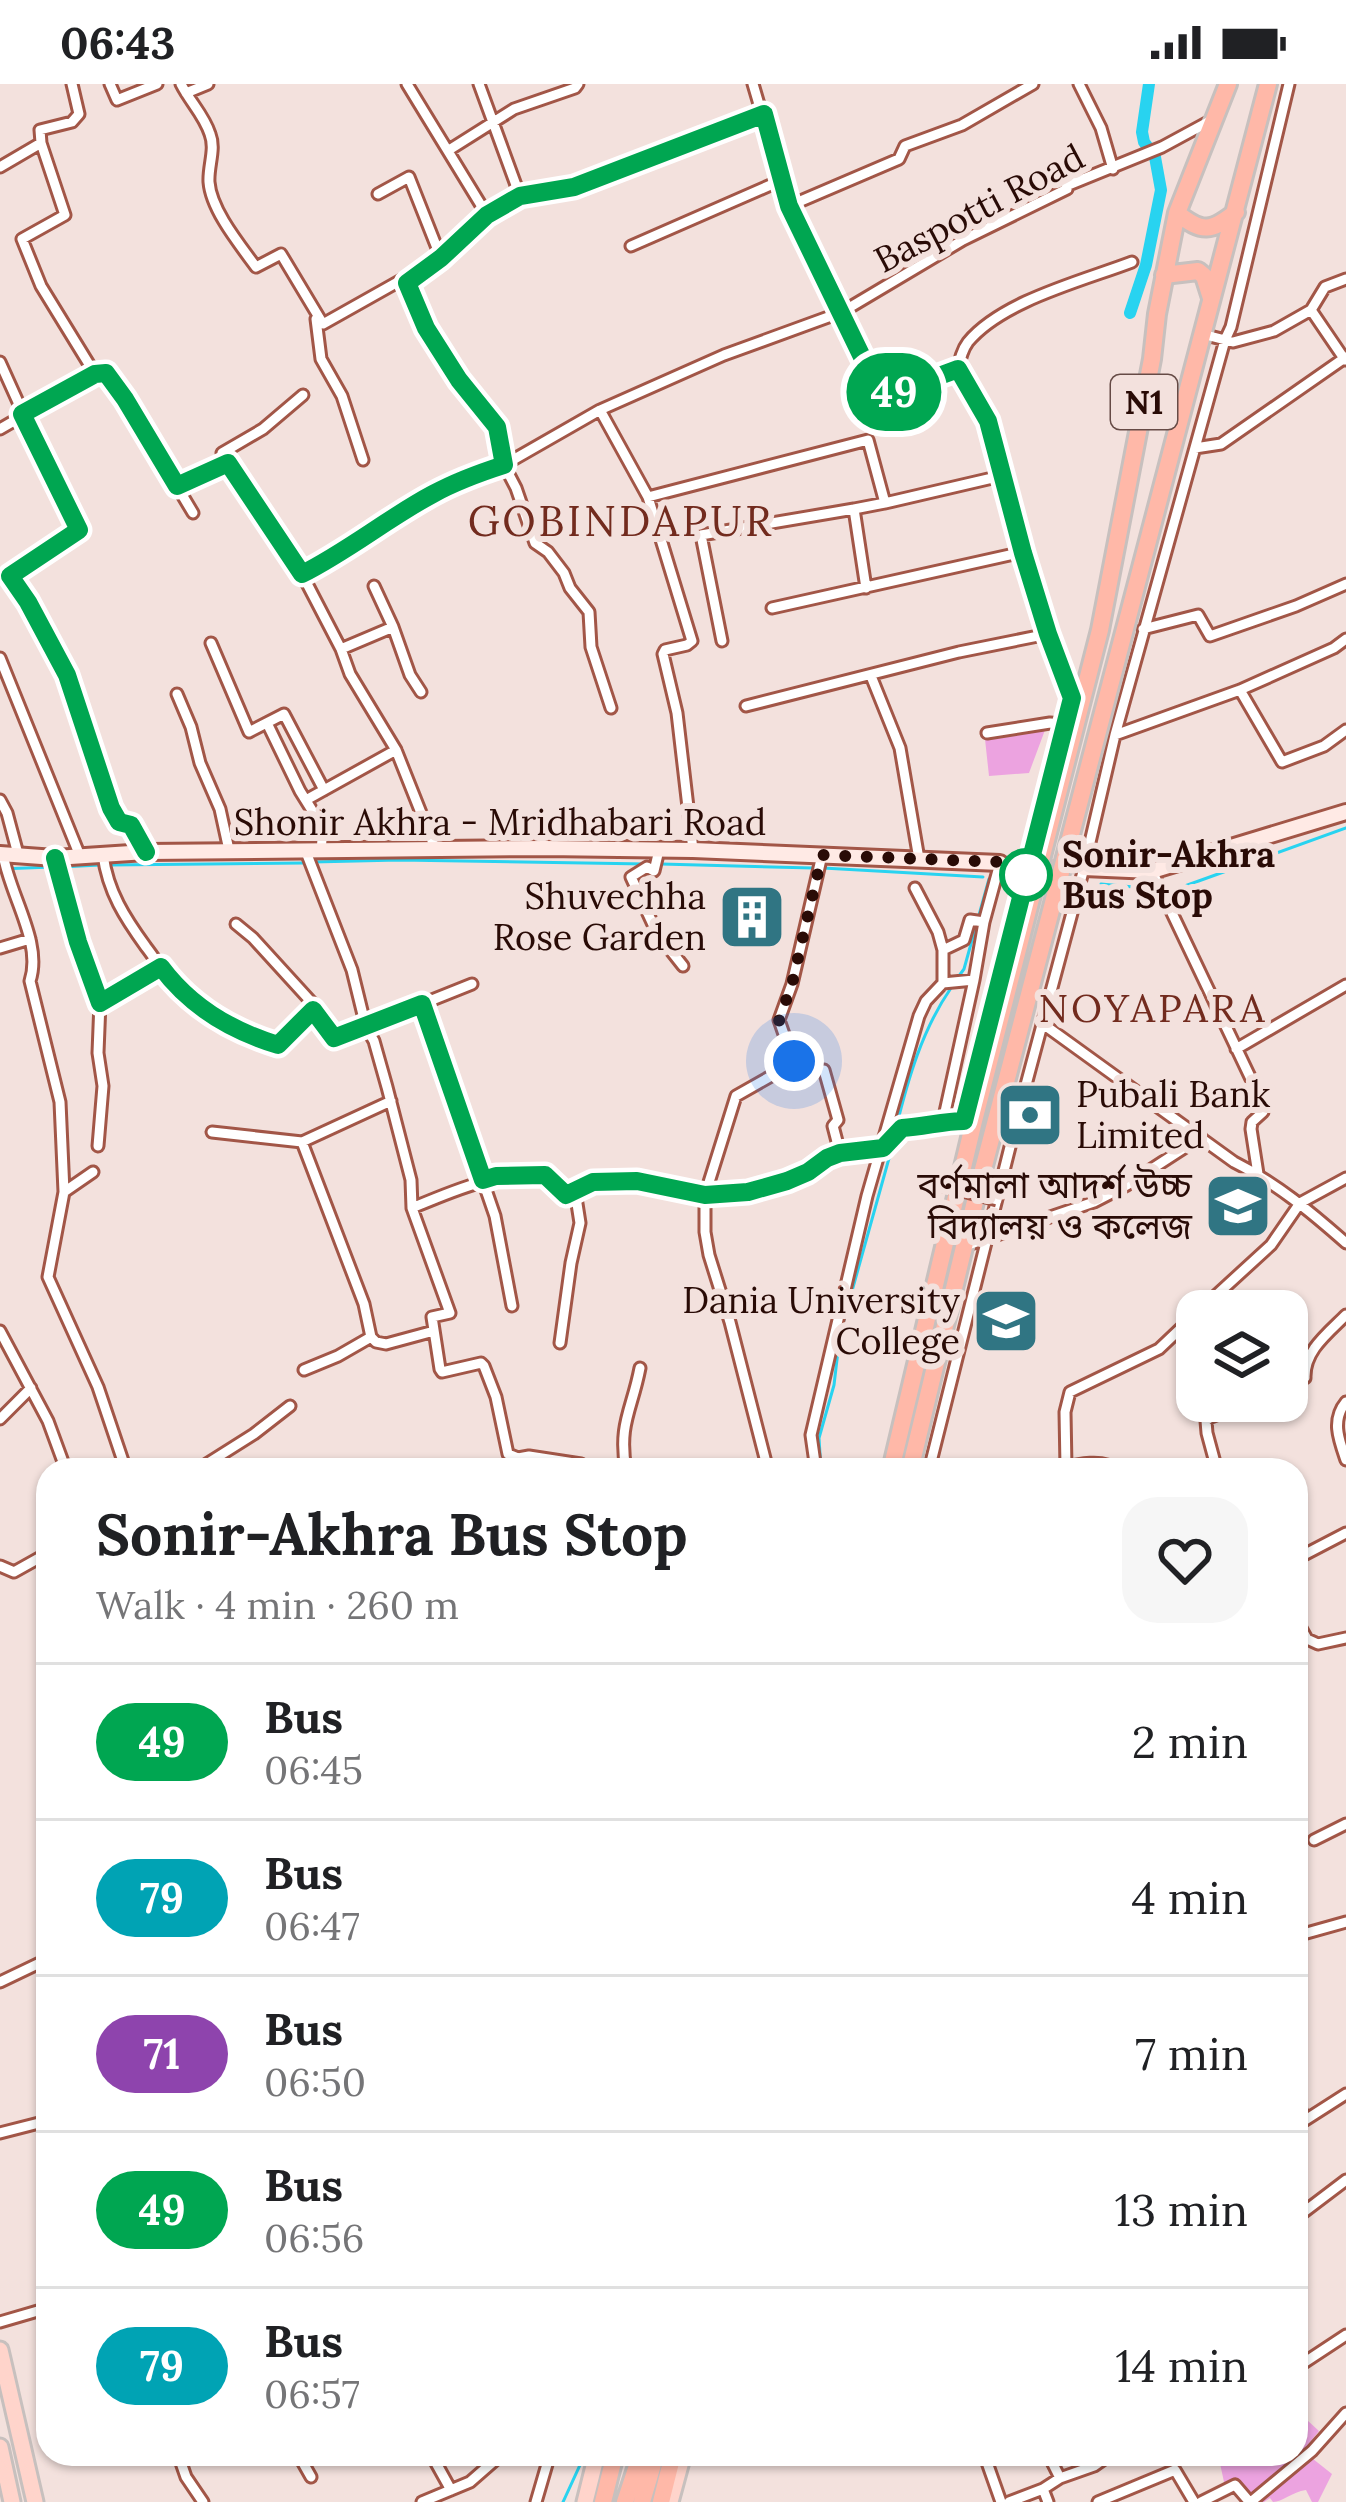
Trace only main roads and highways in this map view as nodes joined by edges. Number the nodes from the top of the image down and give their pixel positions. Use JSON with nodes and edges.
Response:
{"nodes":[{"id":1,"x":1228,"y":84,"type":"edge"},
{"id":2,"x":1268,"y":84,"type":"edge"},
{"id":3,"x":1237,"y":212,"type":"junction"},
{"id":4,"x":1177,"y":213,"type":"junction"},
{"id":5,"x":1164,"y":275,"type":"junction"},
{"id":6,"x":1212,"y":298,"type":"junction"},
{"id":7,"x":1112,"y":578,"type":"junction"},
{"id":8,"x":1346,"y":812,"type":"edge"},
{"id":9,"x":6,"y":856,"type":"edge"},
{"id":10,"x":1000,"y":862,"type":"tunnel mouth"},
{"id":11,"x":1084,"y":868,"type":"tunnel mouth"},
{"id":12,"x":883,"y":1458,"type":"edge"},
{"id":13,"x":894,"y":1458,"type":"edge"},
{"id":14,"x":913,"y":1458,"type":"edge"},
{"id":15,"x":0,"y":2350,"type":"edge"},
{"id":16,"x":0,"y":2447,"type":"edge"},
{"id":17,"x":594,"y":2466,"type":"edge"},
{"id":18,"x":612,"y":2466,"type":"edge"},
{"id":19,"x":641,"y":2466,"type":"edge"},
{"id":20,"x":670,"y":2466,"type":"edge"},
{"id":21,"x":680,"y":2466,"type":"edge"},
{"id":22,"x":12,"y":2502,"type":"edge"},
{"id":23,"x":34,"y":2502,"type":"edge"},
{"id":24,"x":585,"y":2502,"type":"edge"},
{"id":25,"x":603,"y":2502,"type":"edge"},
{"id":26,"x":630,"y":2502,"type":"edge"},
{"id":27,"x":661,"y":2502,"type":"edge"},
{"id":28,"x":670,"y":2502,"type":"edge"}],
"edges":[{"from":1,"to":4,"type":"highway","number":"N1"},
{"from":2,"to":3,"type":"highway","number":"N1"},
{"from":3,"to":4,"type":"highway"},
{"from":3,"to":6,"type":"highway","number":"N1"},
{"from":4,"to":5,"type":"highway","number":"N1"},
{"from":5,"to":6,"type":"highway"},
{"from":5,"to":7,"type":"highway","number":"N1"},
{"from":6,"to":14,"type":"highway","number":"N1"},
{"from":7,"to":12,"type":"highway"},
{"from":7,"to":13,"type":"highway","number":"N1"},
{"from":8,"to":11,"type":"main road"},
{"from":9,"to":10,"type":"main road","name":"Shonir Akhra - Mridhabari Road"},
{"from":15,"to":23,"type":"main road"},
{"from":16,"to":22,"type":"main road"},
{"from":17,"to":24,"type":"main road"},
{"from":18,"to":25,"type":"highway"},
{"from":19,"to":26,"type":"highway"},
{"from":20,"to":27,"type":"highway"},
{"from":21,"to":28,"type":"main road"}]}
